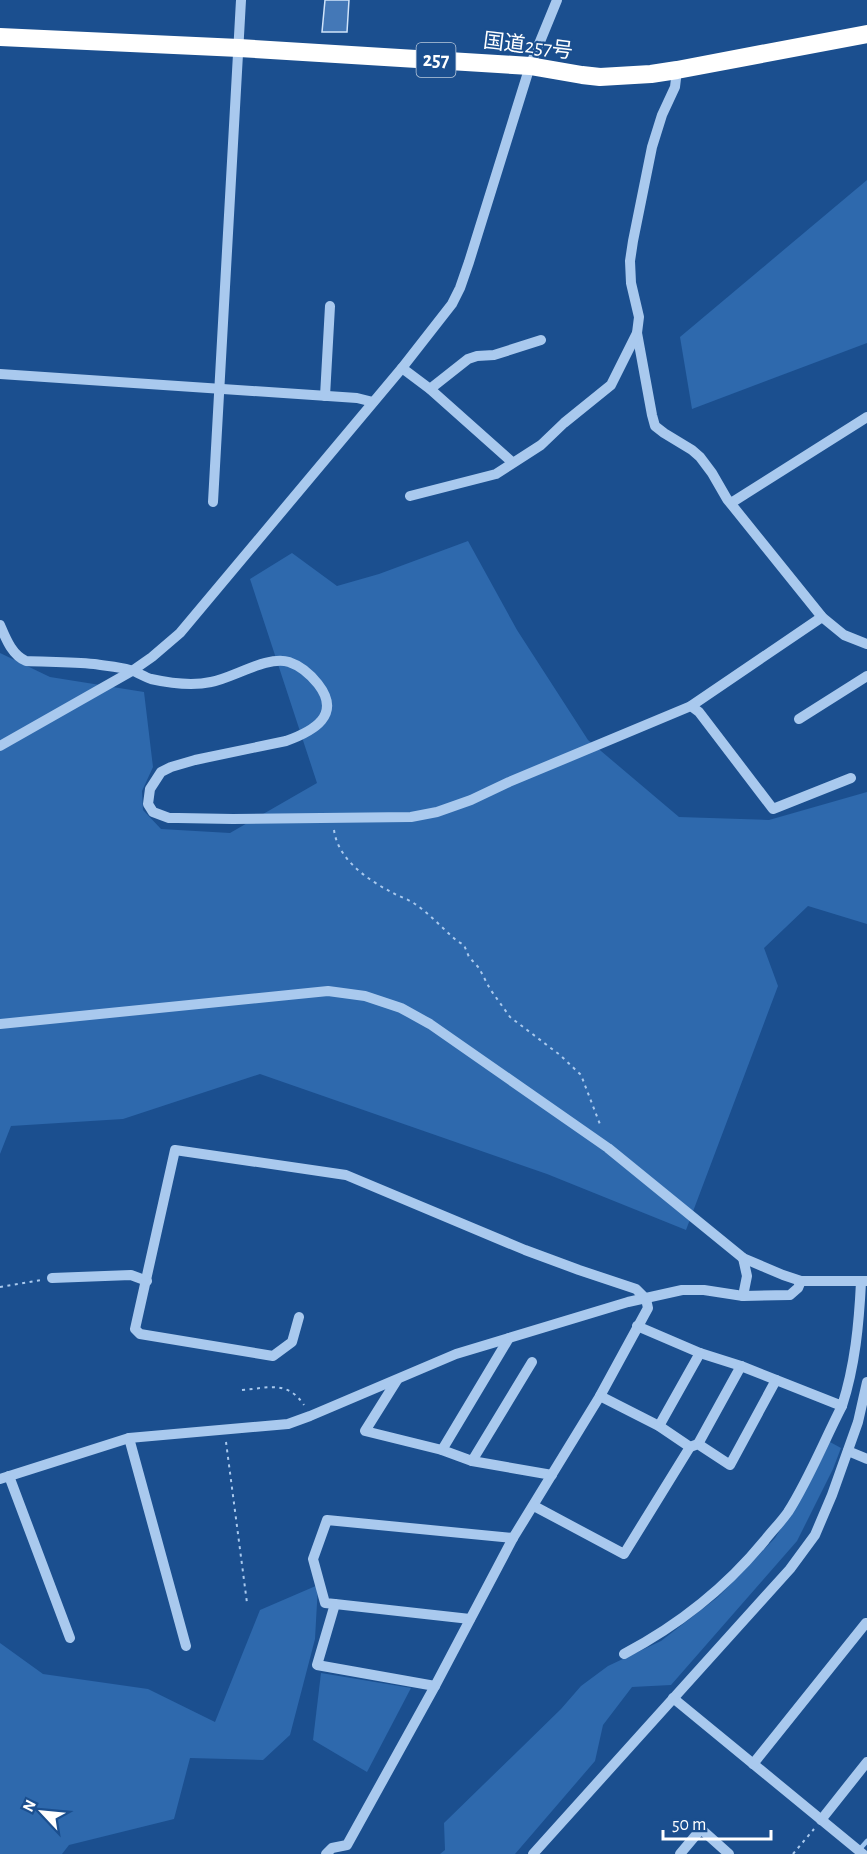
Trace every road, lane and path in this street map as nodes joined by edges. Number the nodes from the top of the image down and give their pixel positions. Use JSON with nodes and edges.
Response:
{"nodes":[{"id":1,"x":241,"y":0,"type":"edge"},
{"id":2,"x":557,"y":0,"type":"edge"},
{"id":3,"x":867,"y":34,"type":"edge"},
{"id":4,"x":0,"y":37,"type":"edge"},
{"id":5,"x":239,"y":48,"type":"junction"},
{"id":6,"x":530,"y":66,"type":"junction"},
{"id":7,"x":677,"y":70,"type":"junction"},
{"id":8,"x":330,"y":306,"type":"dead end"},
{"id":9,"x":637,"y":333,"type":"junction"},
{"id":10,"x":540,"y":339,"type":"dead end"},
{"id":11,"x":402,"y":368,"type":"junction"},
{"id":12,"x":0,"y":374,"type":"edge"},
{"id":13,"x":220,"y":388,"type":"junction"},
{"id":14,"x":430,"y":389,"type":"junction"},
{"id":15,"x":325,"y":396,"type":"junction"},
{"id":16,"x":373,"y":402,"type":"junction"},
{"id":17,"x":867,"y":417,"type":"edge"},
{"id":18,"x":512,"y":462,"type":"junction"},
{"id":19,"x":410,"y":496,"type":"dead end"},
{"id":20,"x":213,"y":502,"type":"dead end"},
{"id":21,"x":731,"y":503,"type":"junction"},
{"id":22,"x":822,"y":617,"type":"junction"},
{"id":23,"x":0,"y":626,"type":"edge"},
{"id":24,"x":867,"y":644,"type":"edge"},
{"id":25,"x":132,"y":671,"type":"junction"},
{"id":26,"x":867,"y":676,"type":"edge"},
{"id":27,"x":691,"y":706,"type":"junction"},
{"id":28,"x":799,"y":719,"type":"dead end"},
{"id":29,"x":0,"y":746,"type":"edge"},
{"id":30,"x":851,"y":778,"type":"dead end"},
{"id":31,"x":333,"y":818,"type":"junction"},
{"id":32,"x":0,"y":1024,"type":"edge"},
{"id":33,"x":608,"y":1148,"type":"junction"},
{"id":34,"x":743,"y":1258,"type":"junction"},
{"id":35,"x":52,"y":1278,"type":"joint"},
{"id":36,"x":147,"y":1281,"type":"junction"},
{"id":37,"x":801,"y":1281,"type":"junction"},
{"id":38,"x":865,"y":1281,"type":"edge"},
{"id":39,"x":0,"y":1287,"type":"edge"},
{"id":40,"x":743,"y":1296,"type":"junction"},
{"id":41,"x":646,"y":1299,"type":"junction"},
{"id":42,"x":299,"y":1317,"type":"dead end"},
{"id":43,"x":637,"y":1326,"type":"junction"},
{"id":44,"x":509,"y":1338,"type":"junction"},
{"id":45,"x":700,"y":1353,"type":"junction"},
{"id":46,"x":532,"y":1362,"type":"dead end"},
{"id":47,"x":741,"y":1366,"type":"junction"},
{"id":48,"x":397,"y":1380,"type":"junction"},
{"id":49,"x":776,"y":1380,"type":"junction"},
{"id":50,"x":867,"y":1382,"type":"edge"},
{"id":51,"x":242,"y":1390,"type":"dead end"},
{"id":52,"x":600,"y":1396,"type":"junction"},
{"id":53,"x":842,"y":1406,"type":"junction"},
{"id":54,"x":310,"y":1416,"type":"junction"},
{"id":55,"x":659,"y":1426,"type":"junction"},
{"id":56,"x":225,"y":1430,"type":"junction"},
{"id":57,"x":129,"y":1438,"type":"junction"},
{"id":58,"x":694,"y":1445,"type":"junction"},
{"id":59,"x":442,"y":1450,"type":"junction"},
{"id":60,"x":848,"y":1451,"type":"junction"},
{"id":61,"x":867,"y":1459,"type":"edge"},
{"id":62,"x":472,"y":1461,"type":"junction"},
{"id":63,"x":552,"y":1475,"type":"junction"},
{"id":64,"x":4,"y":1477,"type":"edge"},
{"id":65,"x":534,"y":1506,"type":"junction"},
{"id":66,"x":513,"y":1538,"type":"junction"},
{"id":67,"x":247,"y":1603,"type":"dead end"},
{"id":68,"x":335,"y":1604,"type":"junction"},
{"id":69,"x":470,"y":1619,"type":"junction"},
{"id":70,"x":867,"y":1624,"type":"edge"},
{"id":71,"x":70,"y":1638,"type":"dead end"},
{"id":72,"x":186,"y":1646,"type":"dead end"},
{"id":73,"x":624,"y":1654,"type":"dead end"},
{"id":74,"x":435,"y":1686,"type":"junction"},
{"id":75,"x":673,"y":1698,"type":"junction"},
{"id":76,"x":867,"y":1762,"type":"edge"},
{"id":77,"x":753,"y":1764,"type":"junction"},
{"id":78,"x":821,"y":1820,"type":"junction"},
{"id":79,"x":326,"y":1854,"type":"edge"},
{"id":80,"x":533,"y":1854,"type":"edge"},
{"id":81,"x":680,"y":1854,"type":"edge"},
{"id":82,"x":729,"y":1854,"type":"edge"},
{"id":83,"x":793,"y":1854,"type":"edge"},
{"id":84,"x":863,"y":1854,"type":"edge"}],
"edges":[{"from":1,"to":5,"type":"street"},
{"from":2,"to":6,"type":"street"},
{"from":3,"to":7,"type":"highway","name":"国道257号","number":"257"},
{"from":4,"to":5,"type":"highway","name":"国道257号","number":"257"},
{"from":5,"to":6,"type":"highway","name":"国道257号","number":"257"},
{"from":5,"to":13,"type":"street"},
{"from":6,"to":7,"type":"highway","name":"国道257号","number":"257"},
{"from":6,"to":11,"type":"street"},
{"from":7,"to":9,"type":"street"},
{"from":8,"to":15,"type":"street"},
{"from":9,"to":18,"type":"street"},
{"from":9,"to":21,"type":"street"},
{"from":10,"to":14,"type":"street"},
{"from":11,"to":14,"type":"street"},
{"from":11,"to":16,"type":"street"},
{"from":12,"to":13,"type":"street"},
{"from":13,"to":15,"type":"street"},
{"from":13,"to":20,"type":"street"},
{"from":14,"to":18,"type":"street"},
{"from":15,"to":16,"type":"street"},
{"from":16,"to":25,"type":"street"},
{"from":17,"to":21,"type":"street"},
{"from":18,"to":19,"type":"street"},
{"from":21,"to":22,"type":"street"},
{"from":22,"to":24,"type":"street"},
{"from":22,"to":27,"type":"street"},
{"from":23,"to":25,"type":"street"},
{"from":25,"to":29,"type":"street"},
{"from":25,"to":31,"type":"street"},
{"from":26,"to":28,"type":"street"},
{"from":27,"to":30,"type":"street"},
{"from":27,"to":31,"type":"street"},
{"from":31,"to":33,"type":"path"},
{"from":32,"to":33,"type":"street"},
{"from":33,"to":34,"type":"street"},
{"from":34,"to":37,"type":"street"},
{"from":34,"to":40,"type":"street"},
{"from":35,"to":36,"type":"street"},
{"from":35,"to":39,"type":"path"},
{"from":36,"to":41,"type":"street"},
{"from":36,"to":42,"type":"street"},
{"from":37,"to":38,"type":"street"},
{"from":37,"to":40,"type":"street"},
{"from":38,"to":53,"type":"street"},
{"from":40,"to":41,"type":"street"},
{"from":41,"to":43,"type":"street"},
{"from":41,"to":44,"type":"street"},
{"from":43,"to":45,"type":"street"},
{"from":43,"to":52,"type":"street"},
{"from":44,"to":48,"type":"street"},
{"from":44,"to":59,"type":"street"},
{"from":45,"to":47,"type":"street"},
{"from":45,"to":55,"type":"street"},
{"from":46,"to":62,"type":"street"},
{"from":47,"to":49,"type":"street"},
{"from":47,"to":58,"type":"street"},
{"from":48,"to":54,"type":"street"},
{"from":48,"to":59,"type":"street"},
{"from":49,"to":53,"type":"street"},
{"from":49,"to":58,"type":"street"},
{"from":50,"to":60,"type":"street"},
{"from":51,"to":54,"type":"path"},
{"from":52,"to":55,"type":"street"},
{"from":52,"to":63,"type":"street"},
{"from":53,"to":73,"type":"street"},
{"from":54,"to":56,"type":"street"},
{"from":55,"to":58,"type":"street"},
{"from":56,"to":57,"type":"street"},
{"from":56,"to":67,"type":"path"},
{"from":57,"to":64,"type":"street"},
{"from":57,"to":72,"type":"street"},
{"from":58,"to":65,"type":"street"},
{"from":59,"to":62,"type":"street"},
{"from":60,"to":61,"type":"street"},
{"from":60,"to":75,"type":"street"},
{"from":62,"to":63,"type":"street"},
{"from":63,"to":65,"type":"street"},
{"from":64,"to":71,"type":"street"},
{"from":65,"to":66,"type":"street"},
{"from":66,"to":68,"type":"street"},
{"from":66,"to":69,"type":"street"},
{"from":68,"to":69,"type":"street"},
{"from":68,"to":74,"type":"street"},
{"from":69,"to":74,"type":"street"},
{"from":70,"to":77,"type":"street"},
{"from":74,"to":79,"type":"street"},
{"from":75,"to":77,"type":"street"},
{"from":75,"to":80,"type":"street"},
{"from":76,"to":78,"type":"street"},
{"from":77,"to":78,"type":"street"},
{"from":78,"to":83,"type":"path"},
{"from":78,"to":84,"type":"street"},
{"from":81,"to":82,"type":"street"}]}
